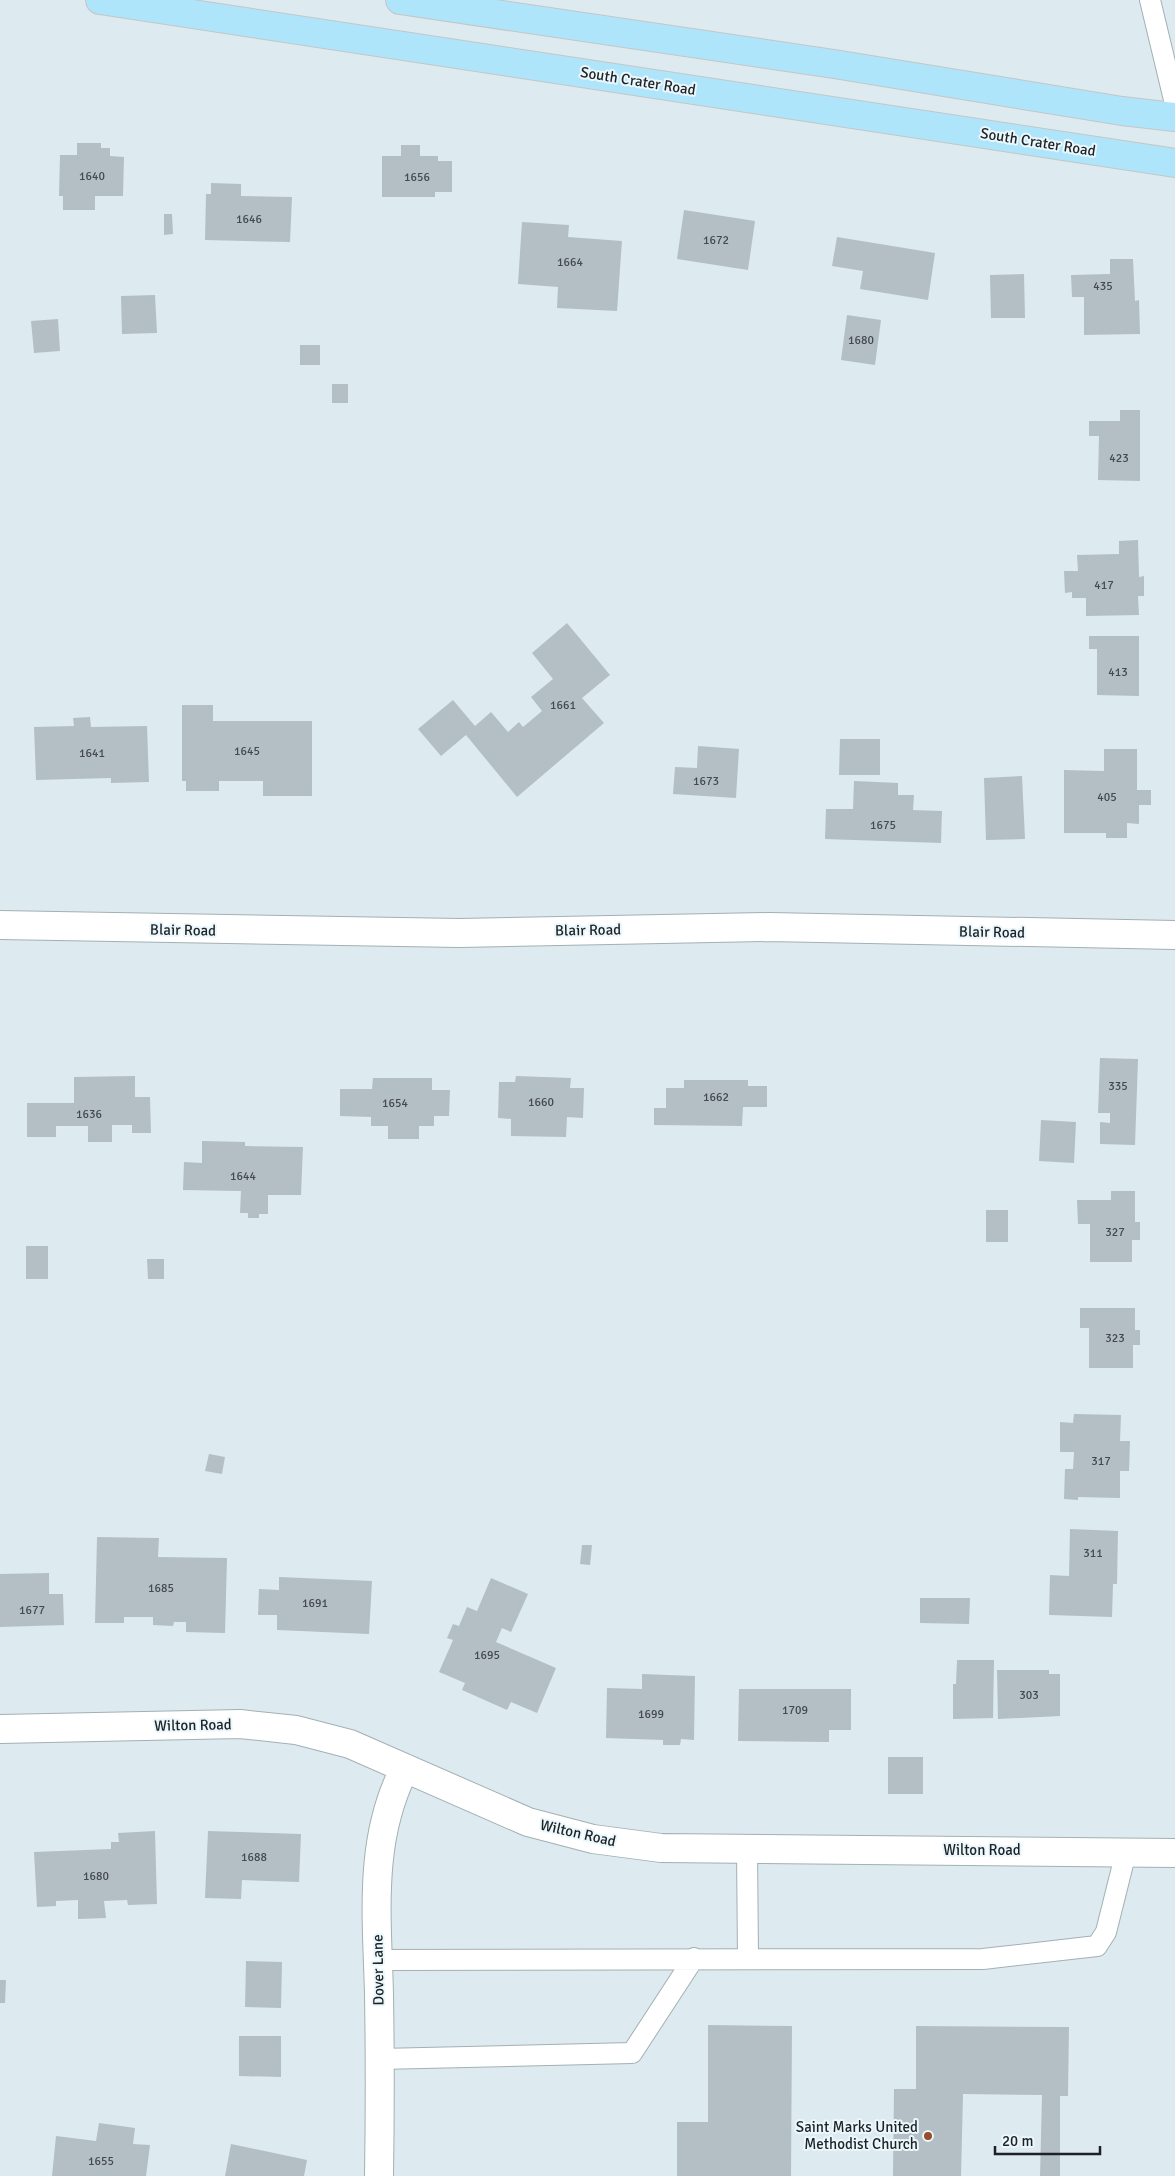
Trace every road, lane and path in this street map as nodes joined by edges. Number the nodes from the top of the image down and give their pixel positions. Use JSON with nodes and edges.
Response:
{"nodes":[{"id":1,"x":100,"y":0,"type":"edge"},
{"id":2,"x":400,"y":0,"type":"edge"},
{"id":3,"x":1150,"y":0,"type":"edge"},
{"id":4,"x":215,"y":8,"type":"edge"},
{"id":5,"x":1175,"y":104,"type":"edge"},
{"id":6,"x":1175,"y":117,"type":"edge"},
{"id":7,"x":1175,"y":163,"type":"edge"},
{"id":8,"x":0,"y":926,"type":"edge"},
{"id":9,"x":1175,"y":935,"type":"edge"},
{"id":10,"x":0,"y":1728,"type":"edge"},
{"id":11,"x":405,"y":1768,"type":"junction"},
{"id":12,"x":747,"y":1848,"type":"junction"},
{"id":13,"x":1126,"y":1852,"type":"junction"},
{"id":14,"x":1175,"y":1853,"type":"edge"},
{"id":15,"x":694,"y":1958,"type":"junction"},
{"id":16,"x":748,"y":1958,"type":"junction"},
{"id":17,"x":378,"y":1960,"type":"junction"},
{"id":18,"x":380,"y":2059,"type":"junction"},
{"id":19,"x":379,"y":2176,"type":"edge"}],
"edges":[{"from":1,"to":4,"type":"main road","name":"South Crater Road"},
{"from":2,"to":6,"type":"main road"},
{"from":3,"to":5,"type":"lane"},
{"from":4,"to":7,"type":"main road","name":"South Crater Road"},
{"from":8,"to":9,"type":"street","name":"Blair Road"},
{"from":10,"to":11,"type":"street","name":"Wilton Road"},
{"from":11,"to":12,"type":"street","name":"Wilton Road"},
{"from":11,"to":17,"type":"street","name":"Dover Lane"},
{"from":12,"to":13,"type":"street","name":"Wilton Road"},
{"from":12,"to":16,"type":"lane"},
{"from":13,"to":14,"type":"street","name":"Wilton Road"},
{"from":13,"to":16,"type":"lane"},
{"from":15,"to":16,"type":"lane"},
{"from":15,"to":17,"type":"lane"},
{"from":15,"to":18,"type":"lane"},
{"from":17,"to":18,"type":"street","name":"Dover Lane"},
{"from":18,"to":19,"type":"street","name":"Dover Lane"}]}
